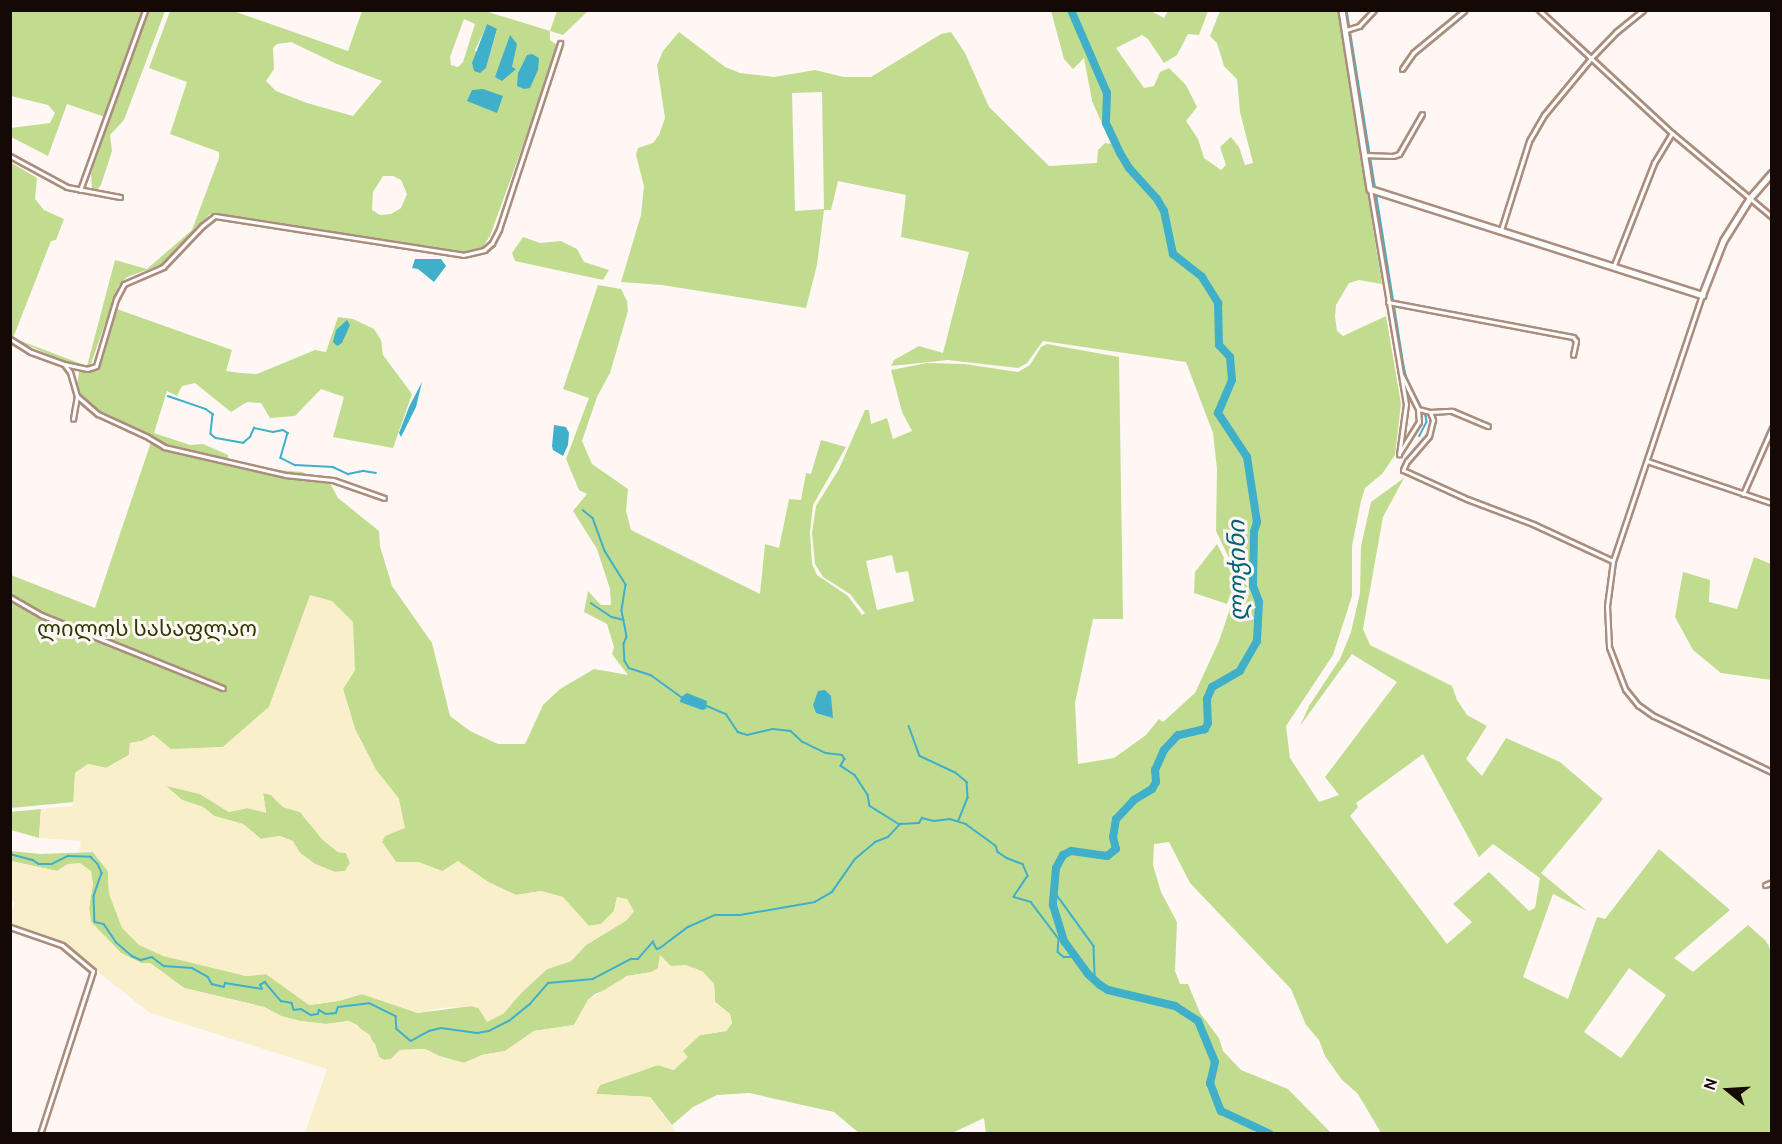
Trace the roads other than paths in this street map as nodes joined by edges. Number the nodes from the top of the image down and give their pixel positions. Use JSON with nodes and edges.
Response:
{"nodes":[{"id":1,"x":145,"y":10,"type":"edge"},
{"id":2,"x":1342,"y":10,"type":"edge"},
{"id":3,"x":1374,"y":10,"type":"edge"},
{"id":4,"x":1465,"y":10,"type":"edge"},
{"id":5,"x":1539,"y":10,"type":"edge"},
{"id":6,"x":1643,"y":10,"type":"edge"},
{"id":7,"x":1346,"y":30,"type":"junction"},
{"id":8,"x":560,"y":43,"type":"dead end"},
{"id":9,"x":1592,"y":57,"type":"junction"},
{"id":10,"x":1402,"y":69,"type":"dead end"},
{"id":11,"x":1422,"y":114,"type":"dead end"},
{"id":12,"x":1672,"y":133,"type":"junction"},
{"id":13,"x":1364,"y":155,"type":"junction"},
{"id":14,"x":10,"y":156,"type":"edge"},
{"id":15,"x":1772,"y":173,"type":"edge"},
{"id":16,"x":1370,"y":189,"type":"junction"},
{"id":17,"x":80,"y":190,"type":"junction"},
{"id":18,"x":120,"y":197,"type":"dead end"},
{"id":19,"x":1750,"y":198,"type":"junction"},
{"id":20,"x":1772,"y":217,"type":"edge"},
{"id":21,"x":1500,"y":231,"type":"junction"},
{"id":22,"x":1614,"y":265,"type":"junction"},
{"id":23,"x":1702,"y":295,"type":"junction"},
{"id":24,"x":1388,"y":302,"type":"junction"},
{"id":25,"x":10,"y":339,"type":"edge"},
{"id":26,"x":1573,"y":355,"type":"dead end"},
{"id":27,"x":64,"y":364,"type":"junction"},
{"id":28,"x":1402,"y":376,"type":"junction"},
{"id":29,"x":77,"y":396,"type":"junction"},
{"id":30,"x":1418,"y":409,"type":"junction"},
{"id":31,"x":1430,"y":412,"type":"junction"},
{"id":32,"x":73,"y":419,"type":"dead end"},
{"id":33,"x":1488,"y":426,"type":"dead end"},
{"id":34,"x":1772,"y":428,"type":"edge"},
{"id":35,"x":1647,"y":461,"type":"junction"},
{"id":36,"x":1743,"y":494,"type":"junction"},
{"id":37,"x":384,"y":498,"type":"dead end"},
{"id":38,"x":1772,"y":503,"type":"edge"},
{"id":39,"x":1613,"y":561,"type":"junction"},
{"id":40,"x":10,"y":597,"type":"edge"},
{"id":41,"x":223,"y":688,"type":"dead end"},
{"id":42,"x":1772,"y":772,"type":"edge"},
{"id":43,"x":1772,"y":882,"type":"edge"},
{"id":44,"x":1766,"y":885,"type":"dead end"},
{"id":45,"x":10,"y":927,"type":"edge"},
{"id":46,"x":40,"y":1134,"type":"edge"}],
"edges":[{"from":1,"to":17,"type":"street"},
{"from":2,"to":7,"type":"street"},
{"from":3,"to":7,"type":"street"},
{"from":4,"to":10,"type":"street"},
{"from":5,"to":9,"type":"street"},
{"from":6,"to":9,"type":"street"},
{"from":7,"to":13,"type":"street"},
{"from":8,"to":27,"type":"street"},
{"from":9,"to":12,"type":"street"},
{"from":9,"to":21,"type":"street"},
{"from":11,"to":13,"type":"street"},
{"from":12,"to":19,"type":"street"},
{"from":12,"to":22,"type":"street"},
{"from":13,"to":16,"type":"street"},
{"from":14,"to":17,"type":"street"},
{"from":15,"to":19,"type":"street"},
{"from":16,"to":21,"type":"street"},
{"from":16,"to":24,"type":"street"},
{"from":17,"to":18,"type":"street"},
{"from":19,"to":20,"type":"street"},
{"from":19,"to":23,"type":"street"},
{"from":21,"to":22,"type":"street"},
{"from":22,"to":23,"type":"street"},
{"from":23,"to":35,"type":"street"},
{"from":24,"to":26,"type":"street"},
{"from":24,"to":28,"type":"street"},
{"from":25,"to":27,"type":"street"},
{"from":27,"to":29,"type":"street"},
{"from":28,"to":30,"type":"street"},
{"from":28,"to":30,"type":"street"},
{"from":29,"to":32,"type":"street"},
{"from":29,"to":37,"type":"street"},
{"from":30,"to":31,"type":"street"},
{"from":31,"to":33,"type":"street"},
{"from":31,"to":39,"type":"street"},
{"from":34,"to":36,"type":"street"},
{"from":35,"to":36,"type":"street"},
{"from":35,"to":39,"type":"street"},
{"from":36,"to":38,"type":"street"},
{"from":39,"to":42,"type":"street"},
{"from":40,"to":41,"type":"street"},
{"from":43,"to":44,"type":"street"},
{"from":45,"to":46,"type":"street"}]}
